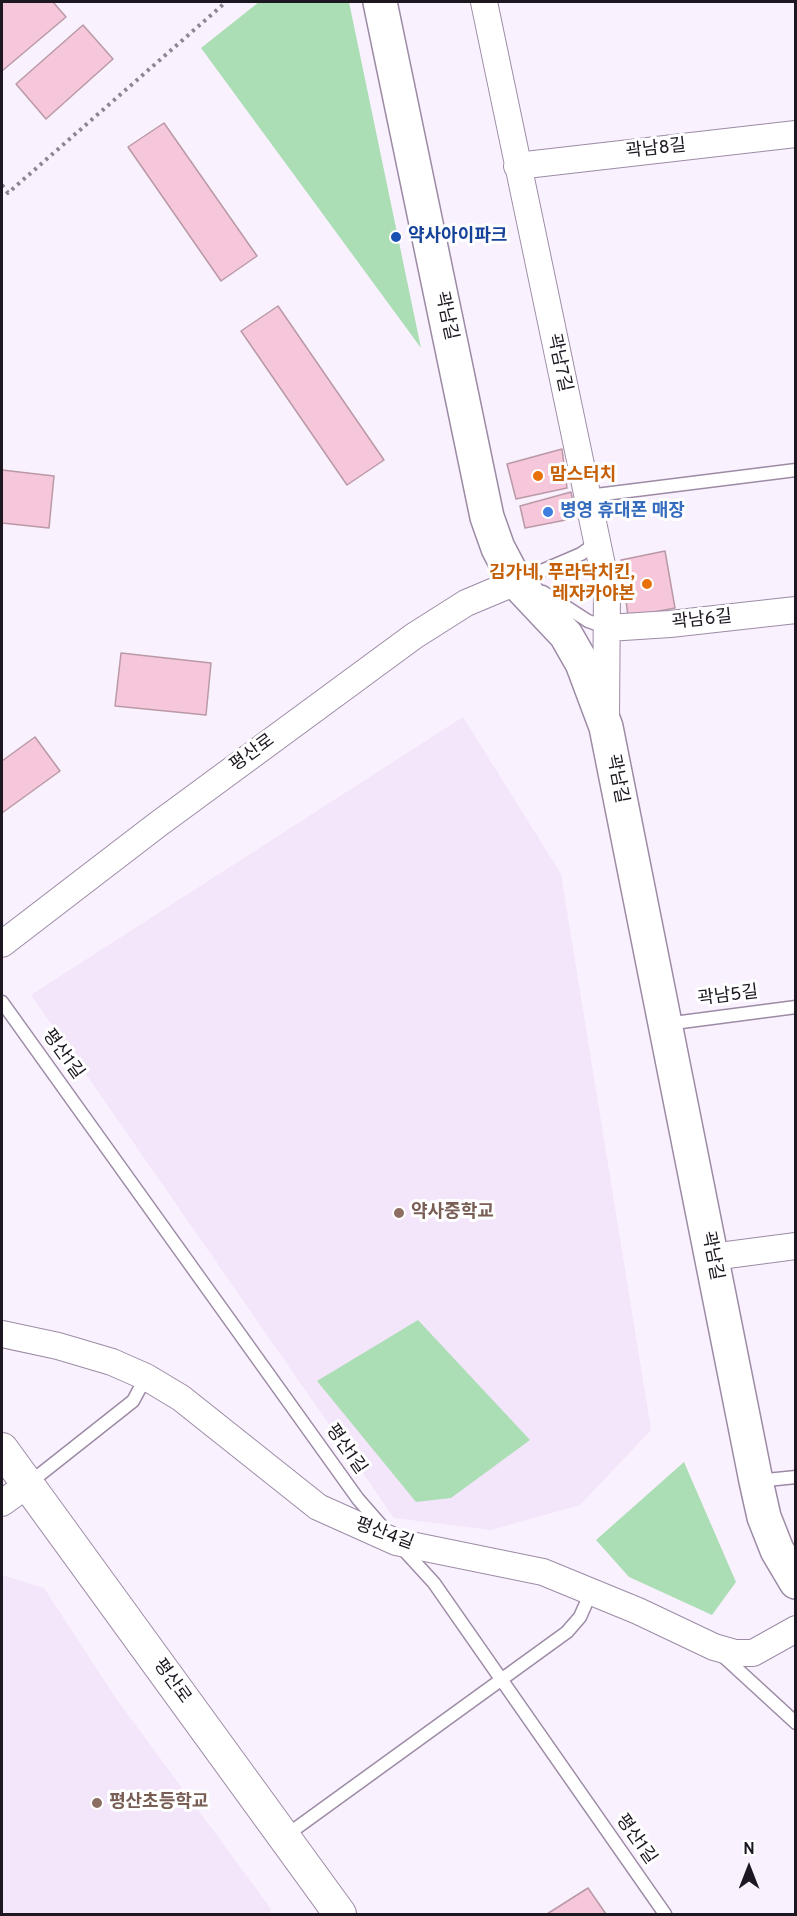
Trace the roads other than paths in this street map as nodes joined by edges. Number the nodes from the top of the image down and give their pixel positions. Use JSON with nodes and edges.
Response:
{"nodes":[{"id":1,"x":380,"y":2,"type":"edge"},
{"id":2,"x":484,"y":2,"type":"edge"},
{"id":3,"x":795,"y":134,"type":"edge"},
{"id":4,"x":517,"y":166,"type":"junction"},
{"id":5,"x":795,"y":470,"type":"edge"},
{"id":6,"x":588,"y":496,"type":"junction"},
{"id":7,"x":598,"y":542,"type":"junction"},
{"id":8,"x":516,"y":582,"type":"junction"},
{"id":9,"x":795,"y":610,"type":"edge"},
{"id":10,"x":608,"y":628,"type":"junction"},
{"id":11,"x":606,"y":727,"type":"junction"},
{"id":12,"x":2,"y":944,"type":"edge"},
{"id":13,"x":2,"y":1002,"type":"edge"},
{"id":14,"x":795,"y":1007,"type":"edge"},
{"id":15,"x":665,"y":1024,"type":"junction"},
{"id":16,"x":795,"y":1246,"type":"edge"},
{"id":17,"x":712,"y":1257,"type":"junction"},
{"id":18,"x":2,"y":1334,"type":"edge"},
{"id":19,"x":146,"y":1377,"type":"junction"},
{"id":20,"x":2,"y":1449,"type":"edge"},
{"id":21,"x":795,"y":1477,"type":"edge"},
{"id":22,"x":756,"y":1481,"type":"junction"},
{"id":23,"x":27,"y":1485,"type":"junction"},
{"id":24,"x":2,"y":1503,"type":"edge"},
{"id":25,"x":396,"y":1542,"type":"junction"},
{"id":26,"x":795,"y":1582,"type":"edge"},
{"id":27,"x":591,"y":1592,"type":"junction"},
{"id":28,"x":795,"y":1629,"type":"edge"},
{"id":29,"x":714,"y":1647,"type":"junction"},
{"id":30,"x":501,"y":1680,"type":"junction"},
{"id":31,"x":795,"y":1723,"type":"edge"},
{"id":32,"x":284,"y":1838,"type":"junction"},
{"id":33,"x":340,"y":1914,"type":"edge"},
{"id":34,"x":665,"y":1914,"type":"edge"}],
"edges":[{"from":1,"to":8,"type":"main road","name":"곽남길"},
{"from":2,"to":4,"type":"street","name":"곽남7길"},
{"from":3,"to":4,"type":"street","name":"곽남8길"},
{"from":4,"to":6,"type":"street","name":"곽남7길"},
{"from":5,"to":6,"type":"lane"},
{"from":6,"to":7,"type":"street","name":"곽남7길"},
{"from":7,"to":8,"type":"lane"},
{"from":7,"to":10,"type":"street","name":"곽남7길"},
{"from":8,"to":10,"type":"lane"},
{"from":8,"to":11,"type":"main road","name":"곽남길"},
{"from":8,"to":12,"type":"street","name":"평산로"},
{"from":9,"to":10,"type":"street","name":"곽남6길"},
{"from":10,"to":11,"type":"street","name":"곽남7길"},
{"from":11,"to":15,"type":"main road","name":"곽남길"},
{"from":13,"to":25,"type":"lane","name":"평산1길"},
{"from":14,"to":15,"type":"lane","name":"곽남5길"},
{"from":15,"to":17,"type":"main road","name":"곽남길"},
{"from":16,"to":17,"type":"street"},
{"from":17,"to":22,"type":"main road","name":"곽남길"},
{"from":18,"to":19,"type":"street","name":"평산4길"},
{"from":19,"to":23,"type":"lane"},
{"from":19,"to":25,"type":"street","name":"평산4길"},
{"from":20,"to":23,"type":"street","name":"평산로"},
{"from":21,"to":22,"type":"lane"},
{"from":22,"to":26,"type":"main road","name":"곽남길"},
{"from":23,"to":24,"type":"street"},
{"from":23,"to":32,"type":"street","name":"평산로"},
{"from":25,"to":27,"type":"street","name":"평산4길"},
{"from":25,"to":30,"type":"lane","name":"평산1길"},
{"from":27,"to":29,"type":"street","name":"평산4길"},
{"from":27,"to":30,"type":"lane"},
{"from":28,"to":29,"type":"street","name":"평산4길"},
{"from":29,"to":31,"type":"lane"},
{"from":30,"to":32,"type":"lane"},
{"from":30,"to":34,"type":"lane","name":"평산1길"},
{"from":32,"to":33,"type":"street","name":"평산로"}]}
